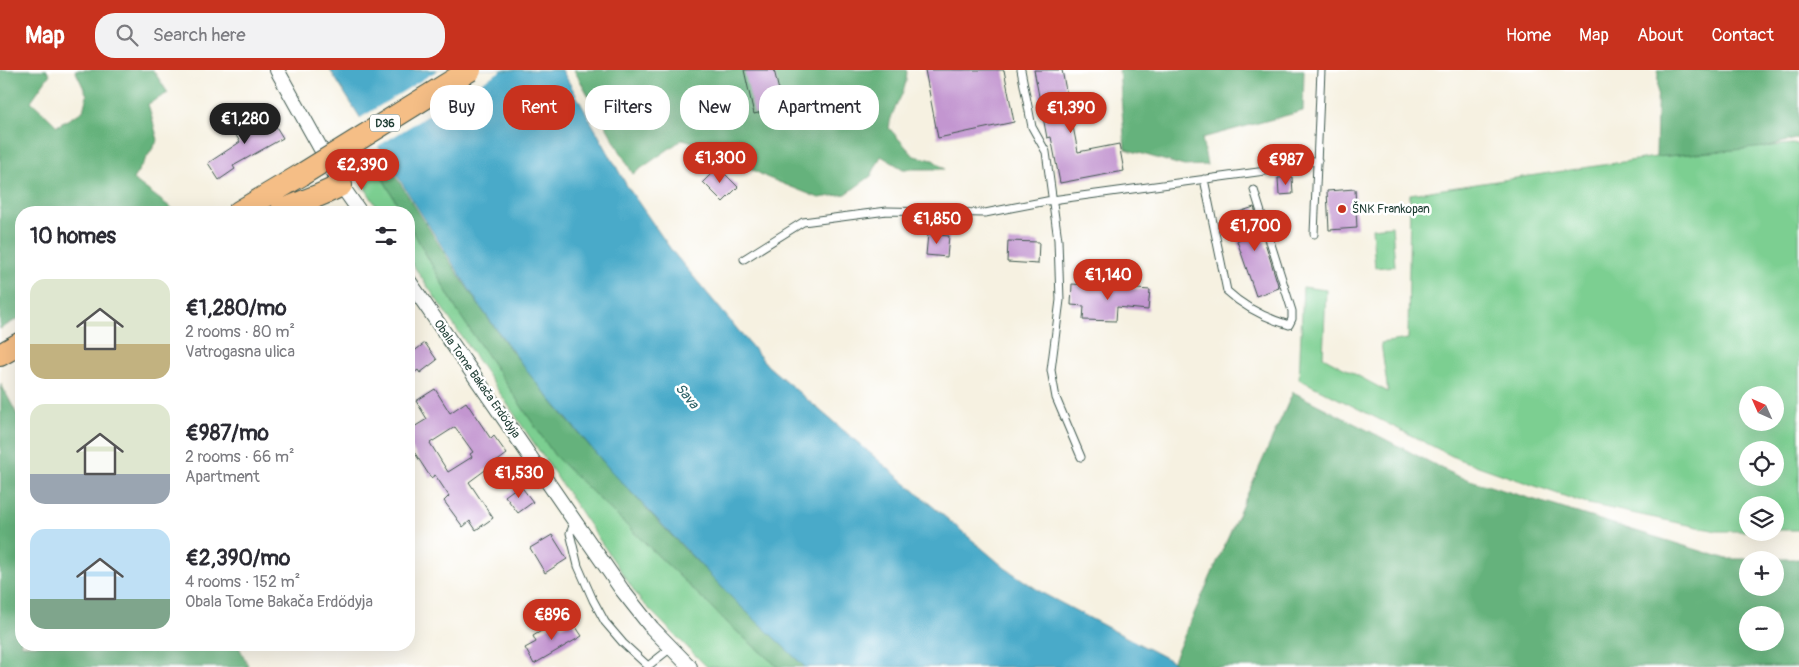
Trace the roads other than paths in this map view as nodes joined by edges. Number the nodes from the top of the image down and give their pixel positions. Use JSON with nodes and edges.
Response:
{"nodes":[{"id":1,"x":277,"y":70,"type":"edge"},
{"id":2,"x":471,"y":70,"type":"edge"},
{"id":3,"x":1021,"y":70,"type":"edge"},
{"id":4,"x":1322,"y":70,"type":"edge"},
{"id":5,"x":1318,"y":160,"type":"junction"},
{"id":6,"x":1204,"y":180,"type":"junction"},
{"id":7,"x":342,"y":185,"type":"junction"},
{"id":8,"x":1254,"y":190,"type":"dead end"},
{"id":9,"x":1052,"y":200,"type":"junction"},
{"id":10,"x":249,"y":206,"type":"edge"},
{"id":11,"x":293,"y":206,"type":"edge"},
{"id":12,"x":356,"y":206,"type":"edge"},
{"id":13,"x":1314,"y":234,"type":"dead end"},
{"id":14,"x":744,"y":260,"type":"dead end"},
{"id":15,"x":415,"y":290,"type":"edge"},
{"id":16,"x":15,"y":346,"type":"edge"},
{"id":17,"x":0,"y":355,"type":"edge"},
{"id":18,"x":1081,"y":458,"type":"dead end"},
{"id":19,"x":575,"y":522,"type":"junction"},
{"id":20,"x":671,"y":648,"type":"junction"},
{"id":21,"x":690,"y":667,"type":"edge"}],
"edges":[{"from":1,"to":7,"type":"street"},
{"from":2,"to":10,"type":"main road","number":"D36","bridge":true},
{"from":3,"to":9,"type":"lane"},
{"from":4,"to":5,"type":"lane"},
{"from":5,"to":6,"type":"lane"},
{"from":5,"to":13,"type":"lane"},
{"from":6,"to":8,"type":"lane"},
{"from":6,"to":9,"type":"lane"},
{"from":7,"to":11,"type":"main road"},
{"from":7,"to":12,"type":"street"},
{"from":9,"to":14,"type":"lane"},
{"from":9,"to":18,"type":"lane"},
{"from":15,"to":19,"type":"street","name":"Obala Tome Bakača Erdödyja"},
{"from":16,"to":17,"type":"main road"},
{"from":19,"to":20,"type":"street","name":"Obala Tome Bakača Erdödyja"},
{"from":19,"to":20,"type":"lane"},
{"from":20,"to":21,"type":"street","name":"Obala Tome Bakača Erdödyja"}]}
